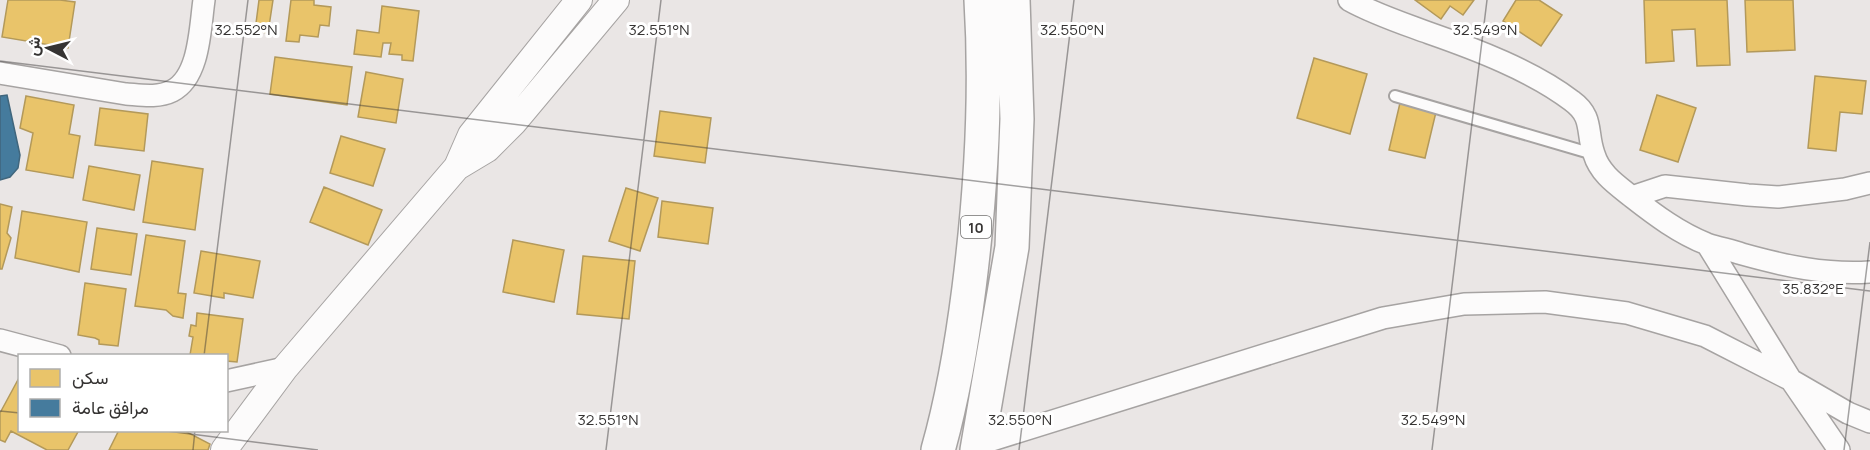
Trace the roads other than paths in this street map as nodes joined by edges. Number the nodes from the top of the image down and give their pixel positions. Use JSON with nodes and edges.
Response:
{"nodes":[{"id":1,"x":204,"y":0,"type":"edge"},
{"id":2,"x":579,"y":0,"type":"edge"},
{"id":3,"x":616,"y":0,"type":"edge"},
{"id":4,"x":981,"y":0,"type":"edge"},
{"id":5,"x":1012,"y":0,"type":"edge"},
{"id":6,"x":1349,"y":0,"type":"edge"},
{"id":7,"x":0,"y":73,"type":"edge"},
{"id":8,"x":1395,"y":96,"type":"dead end"},
{"id":9,"x":1593,"y":154,"type":"junction"},
{"id":10,"x":457,"y":167,"type":"junction"},
{"id":11,"x":1870,"y":183,"type":"edge"},
{"id":12,"x":1632,"y":197,"type":"junction"},
{"id":13,"x":1707,"y":244,"type":"junction"},
{"id":14,"x":1870,"y":272,"type":"edge"},
{"id":15,"x":0,"y":340,"type":"edge"},
{"id":16,"x":52,"y":354,"type":"edge"},
{"id":17,"x":285,"y":368,"type":"junction"},
{"id":18,"x":228,"y":381,"type":"edge"},
{"id":19,"x":1791,"y":381,"type":"junction"},
{"id":20,"x":1870,"y":422,"type":"edge"},
{"id":21,"x":978,"y":447,"type":"edge"},
{"id":22,"x":224,"y":450,"type":"edge"},
{"id":23,"x":938,"y":450,"type":"edge"},
{"id":24,"x":1839,"y":450,"type":"edge"}],
"edges":[{"from":1,"to":7,"type":"street"},
{"from":2,"to":10,"type":"street"},
{"from":3,"to":10,"type":"street"},
{"from":4,"to":23,"type":"highway","number":"10"},
{"from":5,"to":21,"type":"highway","number":"10"},
{"from":6,"to":9,"type":"street"},
{"from":8,"to":9,"type":"lane"},
{"from":9,"to":12,"type":"street"},
{"from":10,"to":17,"type":"street"},
{"from":11,"to":12,"type":"street"},
{"from":12,"to":13,"type":"street"},
{"from":13,"to":14,"type":"street"},
{"from":13,"to":19,"type":"street"},
{"from":15,"to":16,"type":"street"},
{"from":17,"to":18,"type":"street"},
{"from":17,"to":22,"type":"street"},
{"from":19,"to":20,"type":"street"},
{"from":19,"to":21,"type":"street"},
{"from":19,"to":24,"type":"street"}]}
